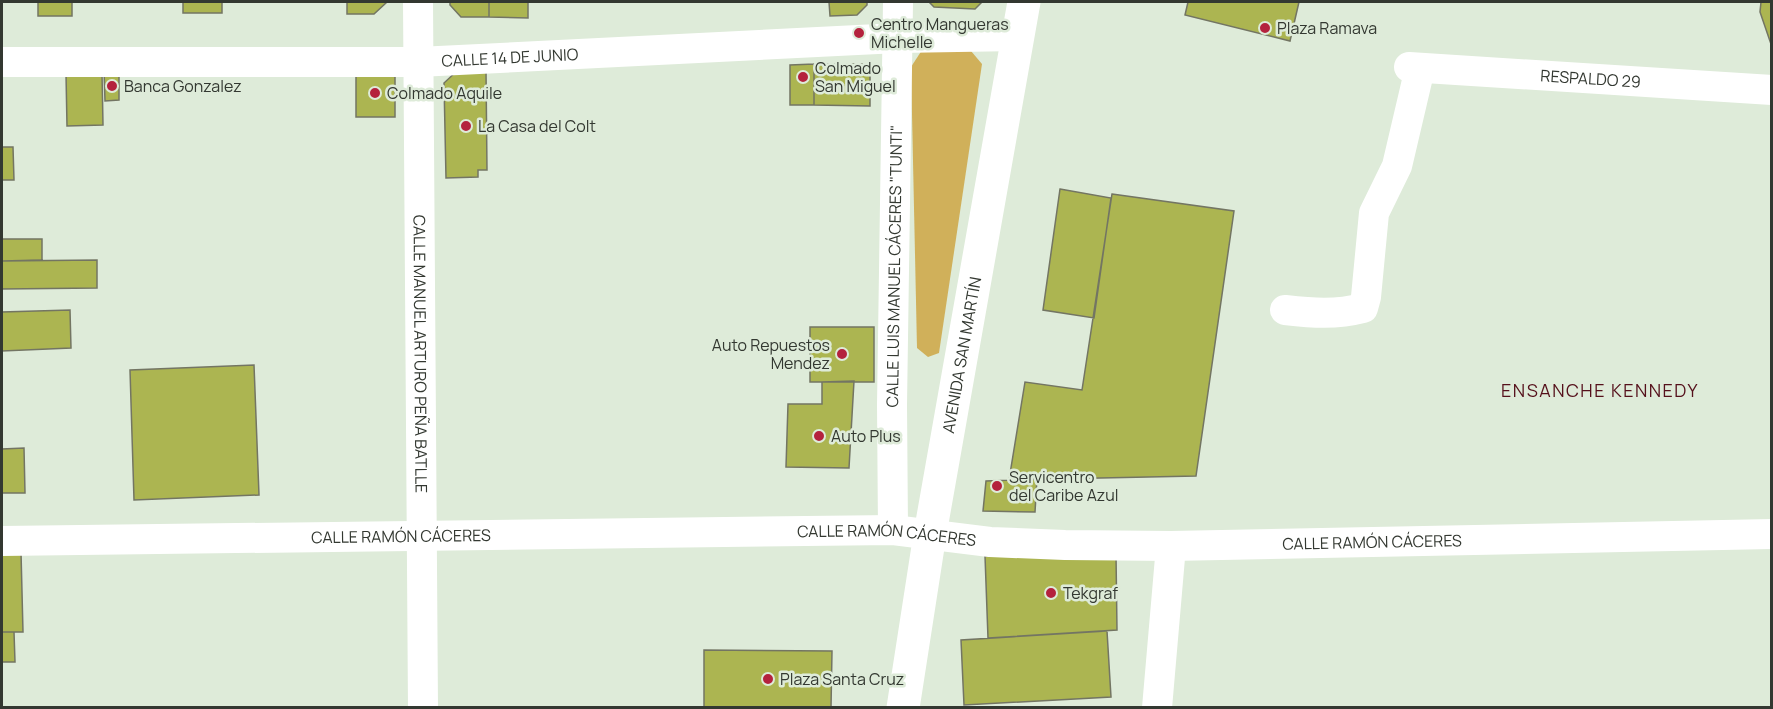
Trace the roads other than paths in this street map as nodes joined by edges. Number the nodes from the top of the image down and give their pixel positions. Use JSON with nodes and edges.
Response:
{"nodes":[{"id":1,"x":417,"y":2,"type":"edge"},
{"id":2,"x":898,"y":2,"type":"edge"},
{"id":3,"x":1024,"y":2,"type":"edge"},
{"id":4,"x":1018,"y":36,"type":"junction"},
{"id":5,"x":898,"y":38,"type":"junction"},
{"id":6,"x":2,"y":62,"type":"edge"},
{"id":7,"x":418,"y":62,"type":"junction"},
{"id":8,"x":1772,"y":90,"type":"edge"},
{"id":9,"x":1285,"y":310,"type":"dead end"},
{"id":10,"x":893,"y":530,"type":"junction"},
{"id":11,"x":930,"y":534,"type":"junction"},
{"id":12,"x":1772,"y":534,"type":"edge"},
{"id":13,"x":421,"y":537,"type":"junction"},
{"id":14,"x":2,"y":542,"type":"edge"},
{"id":15,"x":1171,"y":546,"type":"junction"},
{"id":16,"x":423,"y":708,"type":"edge"},
{"id":17,"x":903,"y":708,"type":"edge"},
{"id":18,"x":1157,"y":708,"type":"edge"}],
"edges":[{"from":1,"to":7,"type":"street","name":"CALLE MANUEL ARTURO PEÑA BATLLE"},
{"from":2,"to":5,"type":"street","name":"CALLE LUIS MANUEL CÁCERES \"TUNTI\""},
{"from":3,"to":4,"type":"main road","name":"AVENIDA SAN MARTÍN"},
{"from":4,"to":5,"type":"street","name":"CALLE 14 DE JUNIO"},
{"from":4,"to":11,"type":"main road","name":"AVENIDA SAN MARTÍN"},
{"from":5,"to":7,"type":"street","name":"CALLE 14 DE JUNIO"},
{"from":5,"to":10,"type":"street","name":"CALLE LUIS MANUEL CÁCERES \"TUNTI\""},
{"from":6,"to":7,"type":"street","name":"CALLE 14 DE JUNIO"},
{"from":7,"to":13,"type":"street","name":"CALLE MANUEL ARTURO PEÑA BATLLE"},
{"from":8,"to":9,"type":"street","name":"RESPALDO 29"},
{"from":10,"to":11,"type":"street","name":"CALLE RAMÓN CÁCERES"},
{"from":10,"to":13,"type":"street","name":"CALLE RAMÓN CÁCERES"},
{"from":11,"to":15,"type":"street","name":"CALLE RAMÓN CÁCERES"},
{"from":11,"to":17,"type":"main road","name":"AVENIDA SAN MARTÍN"},
{"from":12,"to":15,"type":"street","name":"CALLE RAMÓN CÁCERES"},
{"from":13,"to":14,"type":"street","name":"CALLE RAMÓN CÁCERES"},
{"from":13,"to":16,"type":"street","name":"CALLE MANUEL ARTURO PEÑA BATLLE"},
{"from":15,"to":18,"type":"street"}]}
